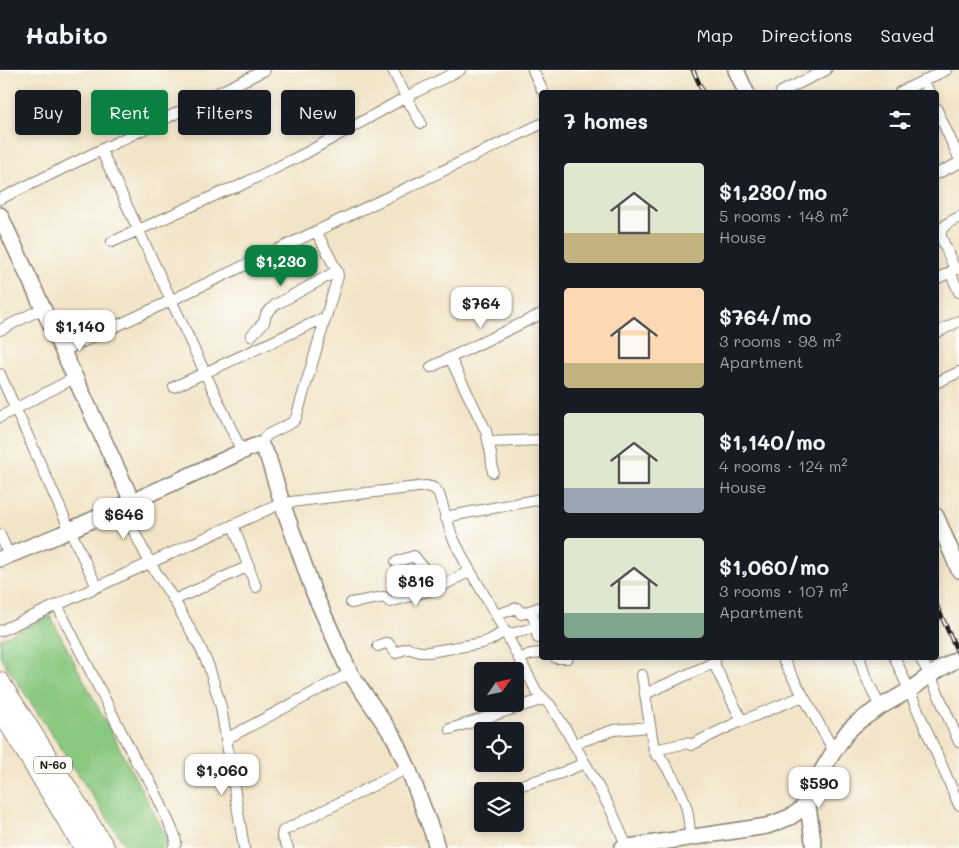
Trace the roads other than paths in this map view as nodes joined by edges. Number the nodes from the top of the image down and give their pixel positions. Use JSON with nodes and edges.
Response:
{"nodes":[{"id":1,"x":265,"y":70,"type":"edge"},
{"id":2,"x":393,"y":70,"type":"edge"},
{"id":3,"x":460,"y":70,"type":"edge"},
{"id":4,"x":532,"y":70,"type":"edge"},
{"id":5,"x":736,"y":70,"type":"edge"},
{"id":6,"x":826,"y":70,"type":"edge"},
{"id":7,"x":946,"y":70,"type":"edge"},
{"id":8,"x":924,"y":81,"type":"junction"},
{"id":9,"x":541,"y":90,"type":"edge"},
{"id":10,"x":745,"y":90,"type":"edge"},
{"id":11,"x":785,"y":90,"type":"edge"},
{"id":12,"x":904,"y":90,"type":"edge"},
{"id":13,"x":928,"y":90,"type":"edge"},
{"id":14,"x":406,"y":98,"type":"junction"},
{"id":15,"x":939,"y":115,"type":"edge"},
{"id":16,"x":421,"y":124,"type":"dead end"},
{"id":17,"x":539,"y":125,"type":"edge"},
{"id":18,"x":102,"y":150,"type":"junction"},
{"id":19,"x":959,"y":158,"type":"edge"},
{"id":20,"x":959,"y":163,"type":"edge"},
{"id":21,"x":939,"y":173,"type":"edge"},
{"id":22,"x":0,"y":199,"type":"edge"},
{"id":23,"x":0,"y":215,"type":"edge"},
{"id":24,"x":959,"y":217,"type":"edge"},
{"id":25,"x":139,"y":230,"type":"junction"},
{"id":26,"x":316,"y":231,"type":"junction"},
{"id":27,"x":112,"y":242,"type":"dead end"},
{"id":28,"x":955,"y":270,"type":"edge"},
{"id":29,"x":337,"y":271,"type":"junction"},
{"id":30,"x":939,"y":278,"type":"edge"},
{"id":31,"x":959,"y":292,"type":"edge"},
{"id":32,"x":172,"y":300,"type":"junction"},
{"id":33,"x":43,"y":308,"type":"junction"},
{"id":34,"x":539,"y":315,"type":"edge"},
{"id":35,"x":326,"y":317,"type":"junction"},
{"id":36,"x":959,"y":321,"type":"edge"},
{"id":37,"x":0,"y":330,"type":"edge"},
{"id":38,"x":939,"y":331,"type":"edge"},
{"id":39,"x":251,"y":336,"type":"dead end"},
{"id":40,"x":63,"y":351,"type":"junction"},
{"id":41,"x":450,"y":358,"type":"junction"},
{"id":42,"x":431,"y":367,"type":"dead end"},
{"id":43,"x":206,"y":372,"type":"junction"},
{"id":44,"x":959,"y":372,"type":"edge"},
{"id":45,"x":0,"y":374,"type":"edge"},
{"id":46,"x":76,"y":377,"type":"junction"},
{"id":47,"x":939,"y":382,"type":"edge"},
{"id":48,"x":174,"y":387,"type":"dead end"},
{"id":49,"x":16,"y":408,"type":"junction"},
{"id":50,"x":0,"y":417,"type":"edge"},
{"id":51,"x":539,"y":440,"type":"edge"},
{"id":52,"x":489,"y":442,"type":"junction"},
{"id":53,"x":261,"y":446,"type":"junction"},
{"id":54,"x":242,"y":452,"type":"junction"},
{"id":55,"x":493,"y":472,"type":"dead end"},
{"id":56,"x":539,"y":499,"type":"edge"},
{"id":57,"x":282,"y":503,"type":"junction"},
{"id":58,"x":127,"y":504,"type":"junction"},
{"id":59,"x":445,"y":517,"type":"junction"},
{"id":60,"x":939,"y":523,"type":"edge"},
{"id":61,"x":234,"y":525,"type":"junction"},
{"id":62,"x":70,"y":530,"type":"junction"},
{"id":63,"x":0,"y":535,"type":"edge"},
{"id":64,"x":4,"y":557,"type":"edge"},
{"id":65,"x":396,"y":562,"type":"dead end"},
{"id":66,"x":150,"y":563,"type":"junction"},
{"id":67,"x":249,"y":566,"type":"junction"},
{"id":68,"x":959,"y":570,"type":"edge"},
{"id":69,"x":470,"y":571,"type":"junction"},
{"id":70,"x":97,"y":587,"type":"junction"},
{"id":71,"x":256,"y":587,"type":"dead end"},
{"id":72,"x":434,"y":589,"type":"junction"},
{"id":73,"x":174,"y":600,"type":"junction"},
{"id":74,"x":351,"y":603,"type":"dead end"},
{"id":75,"x":57,"y":605,"type":"junction"},
{"id":76,"x":537,"y":609,"type":"edge"},
{"id":77,"x":496,"y":615,"type":"junction"},
{"id":78,"x":0,"y":631,"type":"edge"},
{"id":79,"x":538,"y":631,"type":"edge"},
{"id":80,"x":505,"y":633,"type":"junction"},
{"id":81,"x":378,"y":646,"type":"dead end"},
{"id":82,"x":539,"y":652,"type":"edge"},
{"id":83,"x":959,"y":658,"type":"edge"},
{"id":84,"x":520,"y":659,"type":"junction"},
{"id":85,"x":715,"y":660,"type":"edge"},
{"id":86,"x":783,"y":660,"type":"edge"},
{"id":87,"x":861,"y":660,"type":"edge"},
{"id":88,"x":896,"y":660,"type":"edge"},
{"id":89,"x":921,"y":660,"type":"edge"},
{"id":90,"x":350,"y":673,"type":"junction"},
{"id":91,"x":642,"y":675,"type":"dead end"},
{"id":92,"x":930,"y":675,"type":"junction"},
{"id":93,"x":0,"y":682,"type":"edge"},
{"id":94,"x":910,"y":690,"type":"junction"},
{"id":95,"x":645,"y":694,"type":"junction"},
{"id":96,"x":803,"y":696,"type":"junction"},
{"id":97,"x":544,"y":698,"type":"junction"},
{"id":98,"x":880,"y":707,"type":"junction"},
{"id":99,"x":0,"y":708,"type":"edge"},
{"id":100,"x":742,"y":721,"type":"junction"},
{"id":101,"x":650,"y":727,"type":"junction"},
{"id":102,"x":450,"y":729,"type":"dead end"},
{"id":103,"x":226,"y":739,"type":"junction"},
{"id":104,"x":959,"y":742,"type":"edge"},
{"id":105,"x":574,"y":744,"type":"junction"},
{"id":106,"x":654,"y":750,"type":"junction"},
{"id":107,"x":834,"y":751,"type":"junction"},
{"id":108,"x":585,"y":763,"type":"junction"},
{"id":109,"x":408,"y":768,"type":"junction"},
{"id":110,"x":524,"y":784,"type":"edge"},
{"id":111,"x":59,"y":790,"type":"junction"},
{"id":112,"x":807,"y":799,"type":"junction"},
{"id":113,"x":959,"y":805,"type":"edge"},
{"id":114,"x":691,"y":838,"type":"junction"},
{"id":115,"x":84,"y":848,"type":"edge"},
{"id":116,"x":105,"y":848,"type":"edge"},
{"id":117,"x":173,"y":848,"type":"edge"},
{"id":118,"x":244,"y":848,"type":"edge"},
{"id":119,"x":288,"y":848,"type":"edge"},
{"id":120,"x":436,"y":848,"type":"edge"},
{"id":121,"x":624,"y":848,"type":"edge"},
{"id":122,"x":814,"y":848,"type":"edge"}],
"edges":[{"from":1,"to":18,"type":"street"},
{"from":2,"to":14,"type":"street"},
{"from":3,"to":14,"type":"street"},
{"from":4,"to":9,"type":"street"},
{"from":5,"to":10,"type":"street"},
{"from":6,"to":11,"type":"street"},
{"from":7,"to":8,"type":"street"},
{"from":8,"to":12,"type":"street"},
{"from":8,"to":13,"type":"street"},
{"from":14,"to":16,"type":"street"},
{"from":14,"to":25,"type":"street"},
{"from":15,"to":19,"type":"street"},
{"from":17,"to":26,"type":"street"},
{"from":18,"to":22,"type":"street"},
{"from":18,"to":25,"type":"street"},
{"from":20,"to":21,"type":"street"},
{"from":23,"to":33,"type":"street"},
{"from":24,"to":28,"type":"street"},
{"from":25,"to":27,"type":"street"},
{"from":25,"to":32,"type":"street"},
{"from":26,"to":29,"type":"street"},
{"from":26,"to":32,"type":"street"},
{"from":28,"to":30,"type":"street"},
{"from":28,"to":31,"type":"street"},
{"from":29,"to":35,"type":"street"},
{"from":29,"to":39,"type":"street"},
{"from":32,"to":40,"type":"street"},
{"from":32,"to":43,"type":"street"},
{"from":33,"to":37,"type":"street"},
{"from":33,"to":40,"type":"street"},
{"from":34,"to":41,"type":"street"},
{"from":35,"to":43,"type":"street"},
{"from":35,"to":53,"type":"street"},
{"from":36,"to":38,"type":"street"},
{"from":40,"to":46,"type":"street"},
{"from":41,"to":42,"type":"street"},
{"from":41,"to":52,"type":"street"},
{"from":43,"to":48,"type":"street"},
{"from":43,"to":54,"type":"street"},
{"from":44,"to":47,"type":"street"},
{"from":45,"to":49,"type":"street"},
{"from":46,"to":49,"type":"street"},
{"from":46,"to":58,"type":"street"},
{"from":49,"to":50,"type":"street"},
{"from":49,"to":62,"type":"street"},
{"from":51,"to":52,"type":"street"},
{"from":52,"to":55,"type":"street"},
{"from":53,"to":54,"type":"street"},
{"from":53,"to":57,"type":"street"},
{"from":54,"to":58,"type":"street"},
{"from":56,"to":59,"type":"street"},
{"from":57,"to":59,"type":"street"},
{"from":57,"to":61,"type":"street"},
{"from":57,"to":90,"type":"street"},
{"from":58,"to":62,"type":"street"},
{"from":58,"to":66,"type":"street"},
{"from":59,"to":69,"type":"street"},
{"from":60,"to":68,"type":"street"},
{"from":61,"to":66,"type":"street"},
{"from":61,"to":67,"type":"street"},
{"from":62,"to":64,"type":"street"},
{"from":62,"to":70,"type":"street"},
{"from":63,"to":64,"type":"street"},
{"from":65,"to":72,"type":"street"},
{"from":66,"to":70,"type":"street"},
{"from":66,"to":73,"type":"street"},
{"from":67,"to":71,"type":"street"},
{"from":67,"to":73,"type":"street"},
{"from":69,"to":72,"type":"street"},
{"from":69,"to":77,"type":"street"},
{"from":70,"to":75,"type":"street"},
{"from":72,"to":74,"type":"street"},
{"from":73,"to":103,"type":"street"},
{"from":75,"to":78,"type":"street"},
{"from":75,"to":117,"type":"street"},
{"from":76,"to":77,"type":"street"},
{"from":76,"to":79,"type":"street"},
{"from":77,"to":80,"type":"street"},
{"from":79,"to":80,"type":"street"},
{"from":80,"to":81,"type":"street"},
{"from":80,"to":84,"type":"street"},
{"from":82,"to":84,"type":"street"},
{"from":83,"to":92,"type":"street"},
{"from":84,"to":97,"type":"street"},
{"from":85,"to":95,"type":"street"},
{"from":85,"to":100,"type":"street"},
{"from":86,"to":96,"type":"street"},
{"from":87,"to":98,"type":"street"},
{"from":88,"to":94,"type":"street"},
{"from":89,"to":92,"type":"street"},
{"from":90,"to":103,"type":"street"},
{"from":90,"to":109,"type":"street"},
{"from":91,"to":95,"type":"street"},
{"from":92,"to":94,"type":"street"},
{"from":92,"to":104,"type":"street"},
{"from":93,"to":111,"type":"highway","number":"N-60"},
{"from":94,"to":98,"type":"street"},
{"from":94,"to":113,"type":"street"},
{"from":95,"to":101,"type":"street"},
{"from":96,"to":100,"type":"street"},
{"from":96,"to":107,"type":"street"},
{"from":97,"to":102,"type":"street"},
{"from":97,"to":105,"type":"street"},
{"from":98,"to":107,"type":"street"},
{"from":99,"to":111,"type":"highway","number":"N-60"},
{"from":100,"to":106,"type":"street"},
{"from":101,"to":105,"type":"street"},
{"from":101,"to":106,"type":"street"},
{"from":103,"to":118,"type":"street"},
{"from":105,"to":108,"type":"street"},
{"from":106,"to":114,"type":"street"},
{"from":107,"to":112,"type":"street"},
{"from":108,"to":110,"type":"street"},
{"from":108,"to":121,"type":"street"},
{"from":109,"to":119,"type":"street"},
{"from":109,"to":120,"type":"street"},
{"from":111,"to":115,"type":"highway","number":"N-60"},
{"from":111,"to":116,"type":"highway","number":"N-60"},
{"from":112,"to":114,"type":"street"},
{"from":112,"to":122,"type":"street"},
{"from":114,"to":121,"type":"street"}]}
